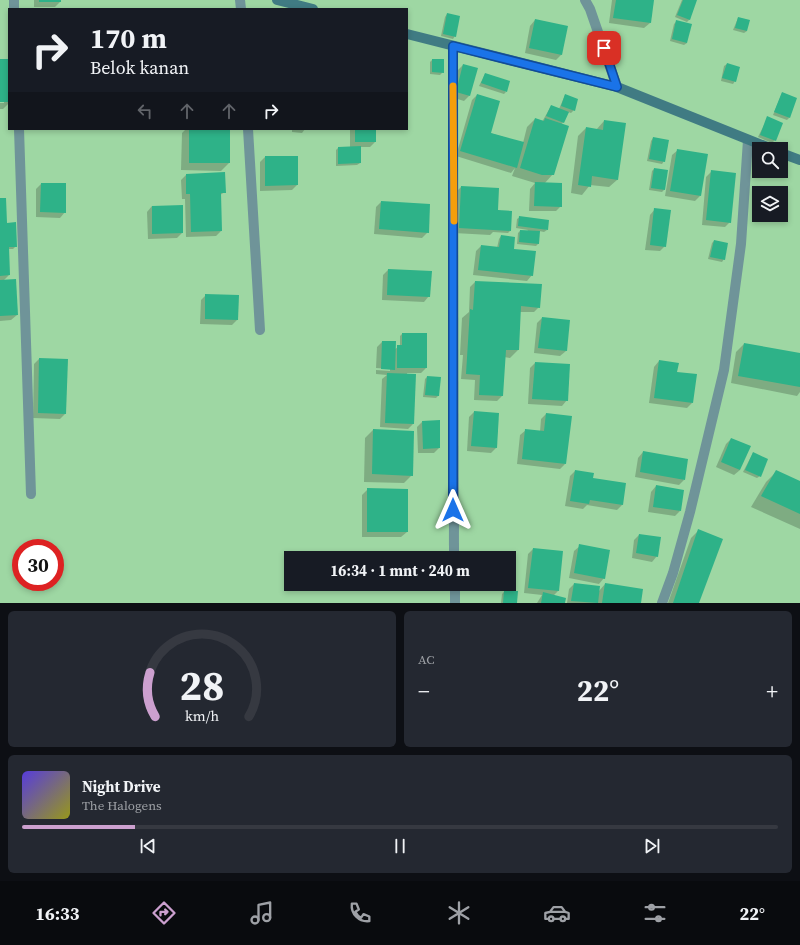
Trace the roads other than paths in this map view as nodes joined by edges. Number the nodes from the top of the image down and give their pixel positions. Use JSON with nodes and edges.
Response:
{"nodes":[{"id":1,"x":277,"y":0,"type":"edge"},
{"id":2,"x":588,"y":3,"type":"edge"},
{"id":3,"x":309,"y":8,"type":"edge"},
{"id":4,"x":408,"y":34,"type":"edge"},
{"id":5,"x":453,"y":46,"type":"junction"},
{"id":6,"x":617,"y":87,"type":"junction"},
{"id":7,"x":19,"y":130,"type":"edge"},
{"id":8,"x":248,"y":130,"type":"edge"},
{"id":9,"x":748,"y":140,"type":"junction"},
{"id":10,"x":753,"y":142,"type":"edge"},
{"id":11,"x":788,"y":156,"type":"edge"},
{"id":12,"x":800,"y":160,"type":"edge"},
{"id":13,"x":260,"y":330,"type":"dead end"},
{"id":14,"x":30,"y":494,"type":"dead end"},
{"id":15,"x":454,"y":551,"type":"edge"},
{"id":16,"x":455,"y":591,"type":"edge"},
{"id":17,"x":455,"y":603,"type":"edge"},
{"id":18,"x":662,"y":603,"type":"edge"}],
"edges":[{"from":1,"to":3,"type":"street"},
{"from":2,"to":6,"type":"street"},
{"from":4,"to":5,"type":"street"},
{"from":5,"to":6,"type":"street"},
{"from":5,"to":15,"type":"street"},
{"from":6,"to":9,"type":"street"},
{"from":7,"to":14,"type":"street"},
{"from":8,"to":13,"type":"street"},
{"from":9,"to":10,"type":"street"},
{"from":9,"to":18,"type":"street"},
{"from":11,"to":12,"type":"street"},
{"from":16,"to":17,"type":"street"}]}
